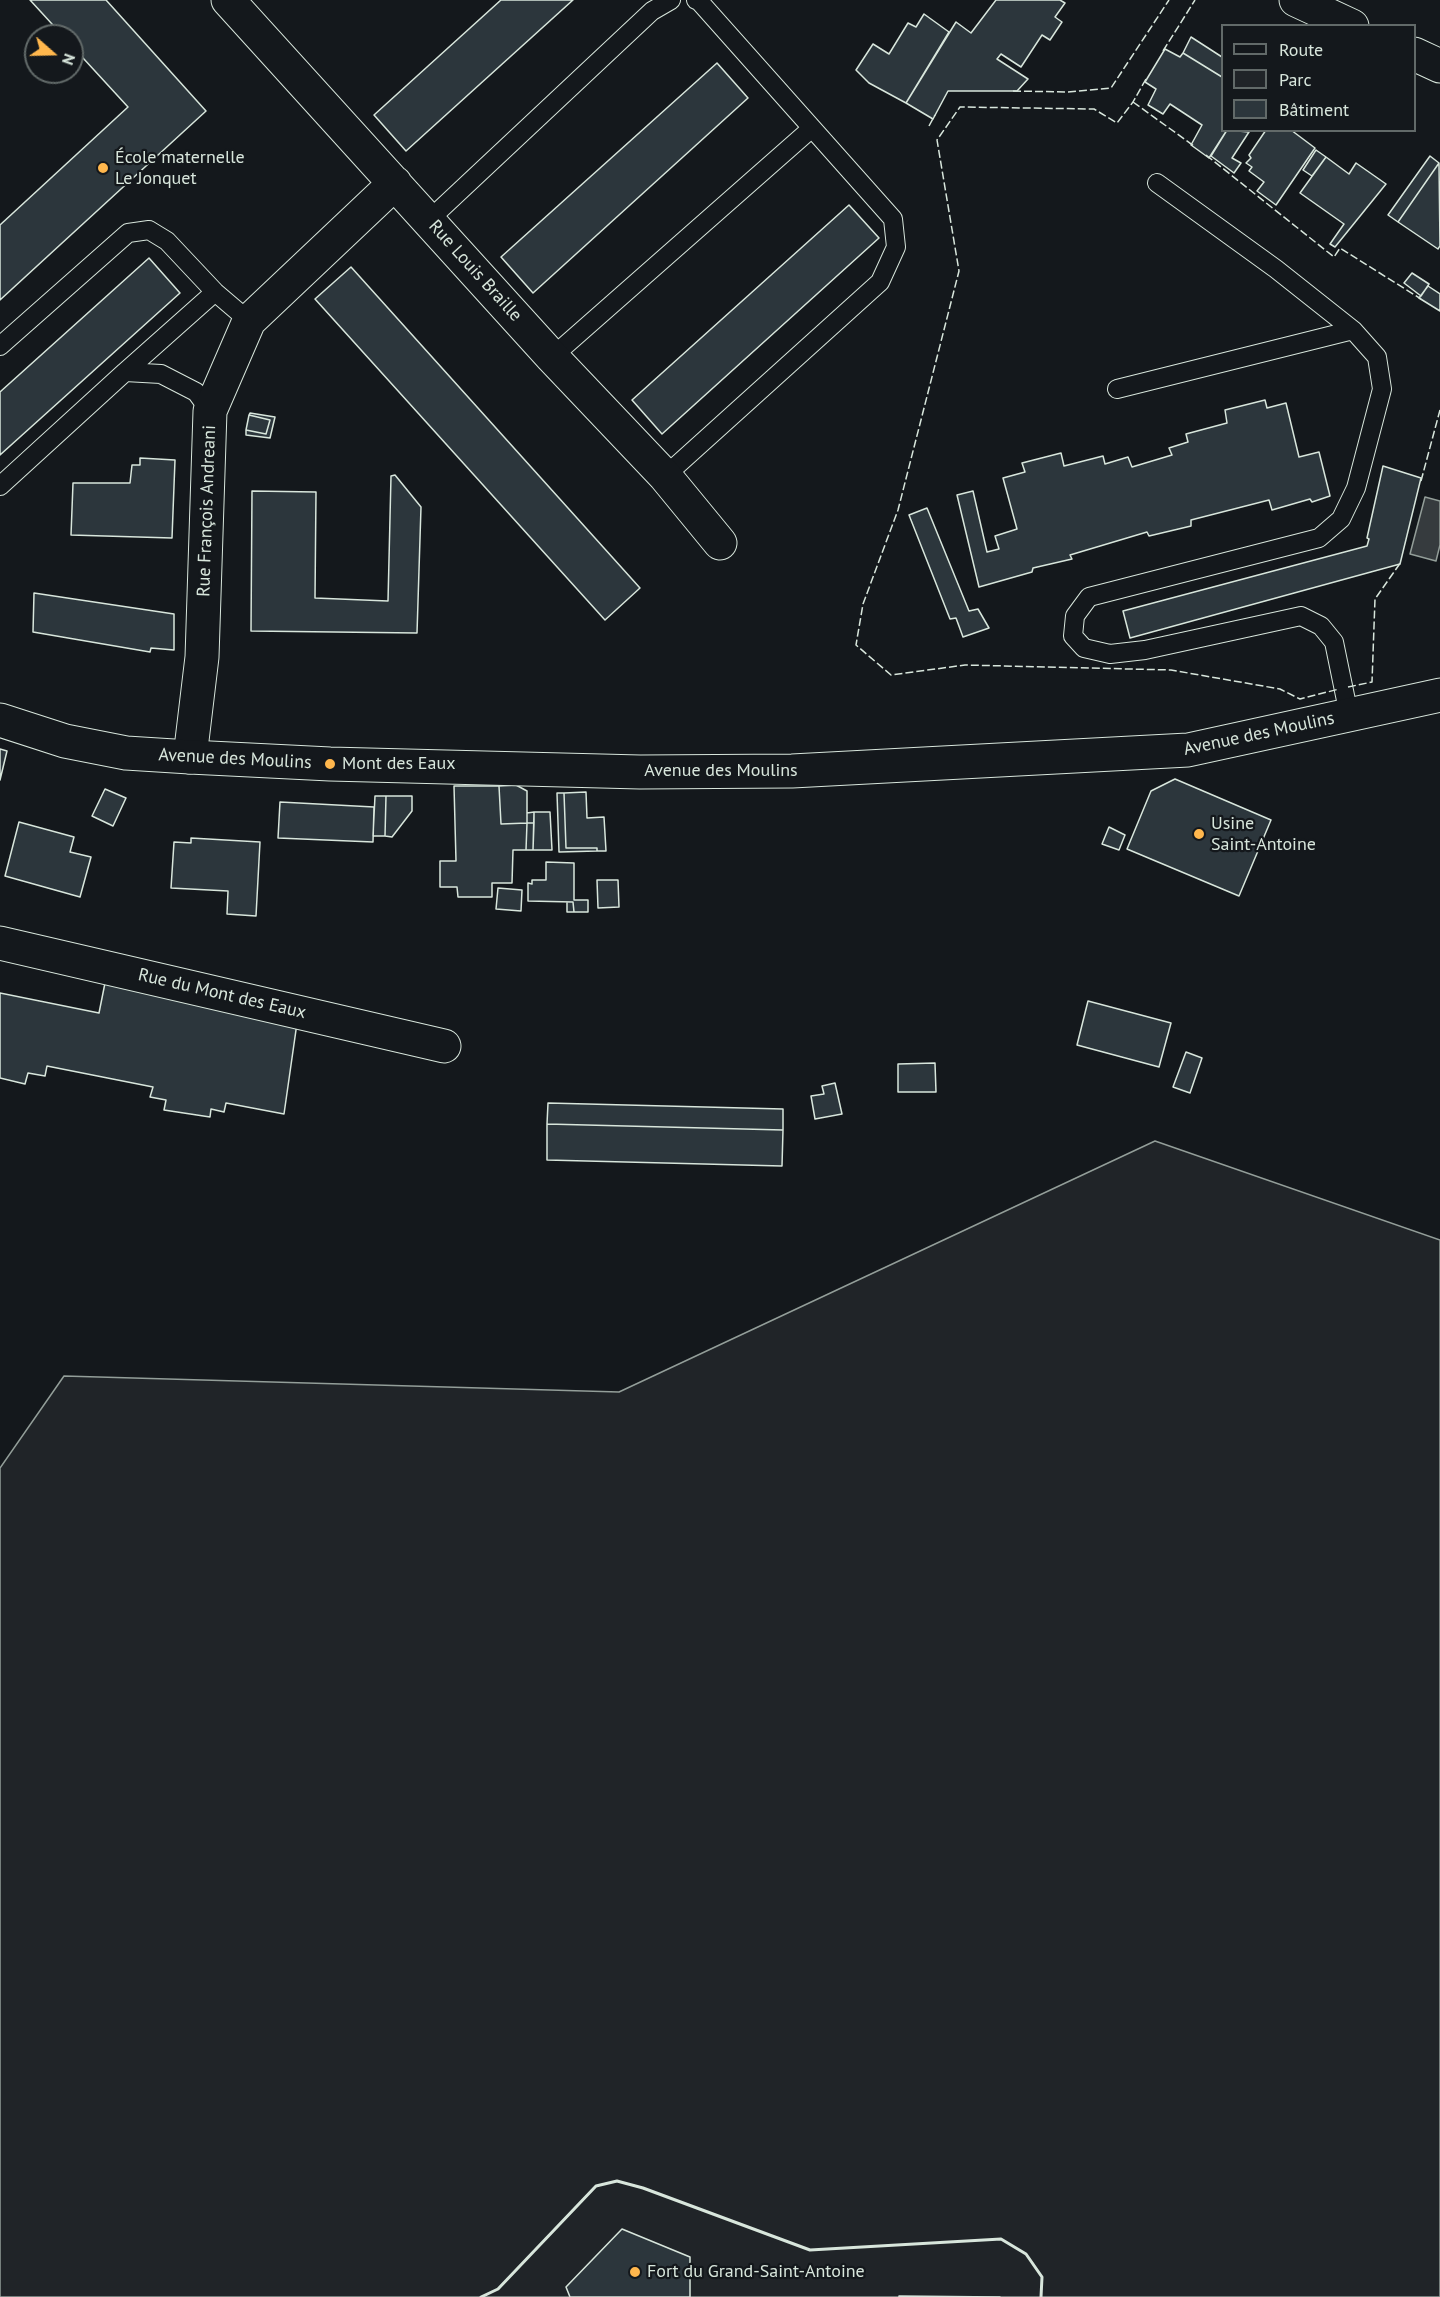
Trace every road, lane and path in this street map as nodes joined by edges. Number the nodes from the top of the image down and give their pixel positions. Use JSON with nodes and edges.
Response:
{"nodes":[{"id":1,"x":228,"y":0,"type":"edge"},
{"id":2,"x":671,"y":0,"type":"edge"},
{"id":3,"x":696,"y":0,"type":"edge"},
{"id":4,"x":1296,"y":0,"type":"edge"},
{"id":5,"x":1348,"y":24,"type":"edge"},
{"id":6,"x":1416,"y":55,"type":"edge"},
{"id":7,"x":1440,"y":66,"type":"edge"},
{"id":8,"x":812,"y":128,"type":"junction"},
{"id":9,"x":395,"y":183,"type":"junction"},
{"id":10,"x":1157,"y":183,"type":"dead end"},
{"id":11,"x":429,"y":220,"type":"junction"},
{"id":12,"x":215,"y":292,"type":"junction"},
{"id":13,"x":249,"y":321,"type":"junction"},
{"id":14,"x":1353,"y":330,"type":"junction"},
{"id":15,"x":0,"y":346,"type":"edge"},
{"id":16,"x":552,"y":357,"type":"junction"},
{"id":17,"x":125,"y":372,"type":"junction"},
{"id":18,"x":1117,"y":389,"type":"dead end"},
{"id":19,"x":210,"y":411,"type":"junction"},
{"id":20,"x":665,"y":476,"type":"junction"},
{"id":21,"x":0,"y":486,"type":"edge"},
{"id":22,"x":720,"y":543,"type":"dead end"},
{"id":23,"x":1440,"y":694,"type":"edge"},
{"id":24,"x":1349,"y":715,"type":"junction"},
{"id":25,"x":0,"y":720,"type":"edge"},
{"id":26,"x":190,"y":757,"type":"junction"},
{"id":27,"x":0,"y":943,"type":"edge"},
{"id":28,"x":444,"y":1046,"type":"dead end"}],
"edges":[{"from":1,"to":9,"type":"street","name":"Rue Louis Braille"},
{"from":2,"to":11,"type":"lane"},
{"from":3,"to":8,"type":"lane"},
{"from":4,"to":5,"type":"street"},
{"from":6,"to":7,"type":"street"},
{"from":8,"to":16,"type":"lane"},
{"from":8,"to":20,"type":"lane"},
{"from":9,"to":11,"type":"street","name":"Rue Louis Braille"},
{"from":9,"to":13,"type":"street","name":"Rue François Andreani"},
{"from":10,"to":14,"type":"lane"},
{"from":11,"to":16,"type":"street","name":"Rue Louis Braille"},
{"from":12,"to":13,"type":"lane"},
{"from":12,"to":15,"type":"lane"},
{"from":12,"to":17,"type":"lane"},
{"from":13,"to":19,"type":"street","name":"Rue François Andreani"},
{"from":14,"to":18,"type":"lane"},
{"from":14,"to":24,"type":"lane"},
{"from":16,"to":20,"type":"street","name":"Rue Louis Braille"},
{"from":17,"to":19,"type":"lane"},
{"from":17,"to":21,"type":"lane"},
{"from":19,"to":26,"type":"street","name":"Rue François Andreani"},
{"from":20,"to":22,"type":"street","name":"Rue Louis Braille"},
{"from":23,"to":24,"type":"street","name":"Avenue des Moulins"},
{"from":24,"to":26,"type":"street","name":"Avenue des Moulins"},
{"from":25,"to":26,"type":"street","name":"Avenue des Moulins"},
{"from":27,"to":28,"type":"street","name":"Rue du Mont des Eaux"}]}
